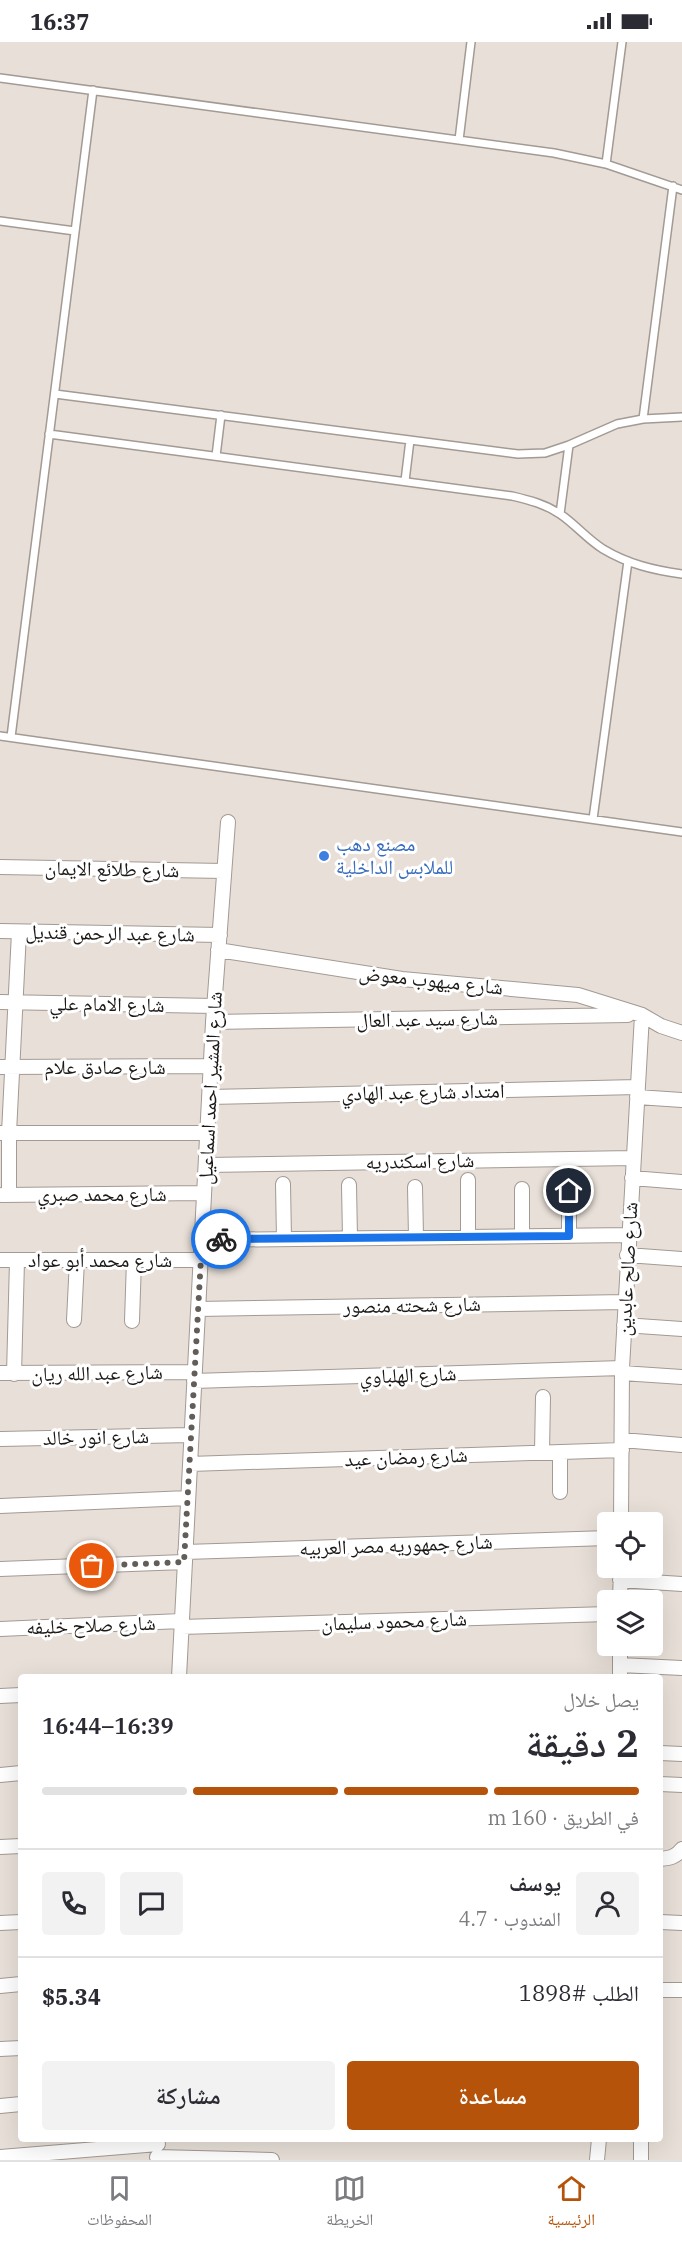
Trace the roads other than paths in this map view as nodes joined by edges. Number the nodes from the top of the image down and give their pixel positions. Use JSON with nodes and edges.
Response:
{"nodes":[{"id":1,"x":471,"y":42,"type":"edge"},
{"id":2,"x":622,"y":42,"type":"edge"},
{"id":3,"x":0,"y":78,"type":"edge"},
{"id":4,"x":93,"y":90,"type":"junction"},
{"id":5,"x":459,"y":140,"type":"junction"},
{"id":6,"x":606,"y":164,"type":"junction"},
{"id":7,"x":673,"y":186,"type":"junction"},
{"id":8,"x":682,"y":190,"type":"edge"},
{"id":9,"x":0,"y":221,"type":"edge"},
{"id":10,"x":75,"y":231,"type":"junction"},
{"id":11,"x":54,"y":394,"type":"junction"},
{"id":12,"x":221,"y":416,"type":"junction"},
{"id":13,"x":682,"y":417,"type":"edge"},
{"id":14,"x":643,"y":419,"type":"junction"},
{"id":15,"x":50,"y":434,"type":"junction"},
{"id":16,"x":410,"y":440,"type":"junction"},
{"id":17,"x":569,"y":445,"type":"junction"},
{"id":18,"x":216,"y":456,"type":"junction"},
{"id":19,"x":405,"y":481,"type":"junction"},
{"id":20,"x":560,"y":514,"type":"junction"},
{"id":21,"x":628,"y":561,"type":"junction"},
{"id":22,"x":682,"y":574,"type":"edge"},
{"id":23,"x":0,"y":736,"type":"edge"},
{"id":24,"x":11,"y":737,"type":"junction"},
{"id":25,"x":593,"y":819,"type":"junction"},
{"id":26,"x":228,"y":822,"type":"dead end"},
{"id":27,"x":682,"y":832,"type":"edge"},
{"id":28,"x":0,"y":867,"type":"edge"},
{"id":29,"x":224,"y":871,"type":"junction"},
{"id":30,"x":0,"y":931,"type":"edge"},
{"id":31,"x":19,"y":932,"type":"junction"},
{"id":32,"x":220,"y":935,"type":"junction"},
{"id":33,"x":218,"y":950,"type":"junction"},
{"id":34,"x":0,"y":1002,"type":"edge"},
{"id":35,"x":15,"y":1002,"type":"junction"},
{"id":36,"x":214,"y":1006,"type":"junction"},
{"id":37,"x":642,"y":1015,"type":"junction"},
{"id":38,"x":213,"y":1022,"type":"junction"},
{"id":39,"x":682,"y":1033,"type":"edge"},
{"id":40,"x":211,"y":1066,"type":"junction"},
{"id":41,"x":6,"y":1067,"type":"edge"},
{"id":42,"x":637,"y":1092,"type":"junction"},
{"id":43,"x":209,"y":1097,"type":"junction"},
{"id":44,"x":682,"y":1100,"type":"edge"},
{"id":45,"x":4,"y":1133,"type":"edge"},
{"id":46,"x":207,"y":1133,"type":"junction"},
{"id":47,"x":633,"y":1158,"type":"junction"},
{"id":48,"x":206,"y":1165,"type":"junction"},
{"id":49,"x":632,"y":1178,"type":"junction"},
{"id":50,"x":468,"y":1180,"type":"dead end"},
{"id":51,"x":682,"y":1182,"type":"edge"},
{"id":52,"x":283,"y":1184,"type":"dead end"},
{"id":53,"x":350,"y":1185,"type":"dead end"},
{"id":54,"x":415,"y":1187,"type":"dead end"},
{"id":55,"x":522,"y":1190,"type":"dead end"},
{"id":56,"x":569,"y":1191,"type":"dead end"},
{"id":57,"x":204,"y":1193,"type":"junction"},
{"id":58,"x":5,"y":1195,"type":"edge"},
{"id":59,"x":629,"y":1235,"type":"junction"},
{"id":60,"x":522,"y":1236,"type":"junction"},
{"id":61,"x":569,"y":1236,"type":"junction"},
{"id":62,"x":416,"y":1237,"type":"junction"},
{"id":63,"x":468,"y":1237,"type":"junction"},
{"id":64,"x":350,"y":1238,"type":"junction"},
{"id":65,"x":284,"y":1239,"type":"junction"},
{"id":66,"x":202,"y":1240,"type":"junction"},
{"id":67,"x":627,"y":1255,"type":"junction"},
{"id":68,"x":682,"y":1259,"type":"edge"},
{"id":69,"x":0,"y":1260,"type":"edge"},
{"id":70,"x":77,"y":1260,"type":"junction"},
{"id":71,"x":134,"y":1260,"type":"junction"},
{"id":72,"x":201,"y":1260,"type":"junction"},
{"id":73,"x":17,"y":1261,"type":"junction"},
{"id":74,"x":625,"y":1302,"type":"junction"},
{"id":75,"x":198,"y":1309,"type":"junction"},
{"id":76,"x":74,"y":1320,"type":"dead end"},
{"id":77,"x":132,"y":1321,"type":"dead end"},
{"id":78,"x":624,"y":1325,"type":"junction"},
{"id":79,"x":682,"y":1329,"type":"edge"},
{"id":80,"x":622,"y":1371,"type":"junction"},
{"id":81,"x":7,"y":1374,"type":"edge"},
{"id":82,"x":195,"y":1376,"type":"junction"},
{"id":83,"x":682,"y":1377,"type":"edge"},
{"id":84,"x":543,"y":1396,"type":"dead end"},
{"id":85,"x":191,"y":1435,"type":"junction"},
{"id":86,"x":0,"y":1439,"type":"edge"},
{"id":87,"x":622,"y":1445,"type":"junction"},
{"id":88,"x":682,"y":1445,"type":"edge"},
{"id":89,"x":543,"y":1452,"type":"junction"},
{"id":90,"x":560,"y":1452,"type":"junction"},
{"id":91,"x":190,"y":1464,"type":"junction"},
{"id":92,"x":560,"y":1492,"type":"dead end"},
{"id":93,"x":188,"y":1498,"type":"junction"},
{"id":94,"x":0,"y":1506,"type":"edge"},
{"id":95,"x":621,"y":1512,"type":"edge"},
{"id":96,"x":597,"y":1538,"type":"edge"},
{"id":97,"x":185,"y":1557,"type":"junction"},
{"id":98,"x":0,"y":1569,"type":"edge"},
{"id":99,"x":645,"y":1578,"type":"edge"},
{"id":100,"x":682,"y":1584,"type":"edge"},
{"id":101,"x":597,"y":1614,"type":"edge"},
{"id":102,"x":181,"y":1624,"type":"junction"},
{"id":103,"x":0,"y":1629,"type":"edge"},
{"id":104,"x":682,"y":1668,"type":"edge"},
{"id":105,"x":620,"y":1671,"type":"edge"},
{"id":106,"x":179,"y":1674,"type":"edge"},
{"id":107,"x":18,"y":1695,"type":"edge"},
{"id":108,"x":0,"y":1696,"type":"edge"},
{"id":109,"x":663,"y":1753,"type":"edge"},
{"id":110,"x":682,"y":1754,"type":"edge"},
{"id":111,"x":18,"y":1773,"type":"edge"},
{"id":112,"x":0,"y":1775,"type":"edge"},
{"id":113,"x":663,"y":1784,"type":"edge"},
{"id":114,"x":682,"y":1785,"type":"edge"},
{"id":115,"x":18,"y":1846,"type":"edge"},
{"id":116,"x":0,"y":1847,"type":"edge"},
{"id":117,"x":682,"y":1849,"type":"edge"},
{"id":118,"x":663,"y":1858,"type":"edge"},
{"id":119,"x":18,"y":1922,"type":"edge"},
{"id":120,"x":663,"y":1922,"type":"edge"},
{"id":121,"x":0,"y":1923,"type":"edge"},
{"id":122,"x":682,"y":1923,"type":"edge"},
{"id":123,"x":18,"y":1984,"type":"edge"},
{"id":124,"x":0,"y":1986,"type":"edge"},
{"id":125,"x":663,"y":1990,"type":"edge"},
{"id":126,"x":682,"y":1990,"type":"edge"},
{"id":127,"x":18,"y":2048,"type":"edge"},
{"id":128,"x":0,"y":2049,"type":"edge"},
{"id":129,"x":18,"y":2104,"type":"edge"},
{"id":130,"x":0,"y":2106,"type":"edge"},
{"id":131,"x":599,"y":2142,"type":"edge"},
{"id":132,"x":641,"y":2142,"type":"edge"},
{"id":133,"x":158,"y":2150,"type":"edge"},
{"id":134,"x":0,"y":2157,"type":"edge"},
{"id":135,"x":272,"y":2160,"type":"edge"},
{"id":136,"x":597,"y":2160,"type":"edge"},
{"id":137,"x":641,"y":2160,"type":"edge"}],
"edges":[{"from":1,"to":5,"type":"lane"},
{"from":2,"to":6,"type":"lane"},
{"from":3,"to":4,"type":"lane"},
{"from":4,"to":5,"type":"lane"},
{"from":4,"to":10,"type":"lane"},
{"from":5,"to":6,"type":"lane"},
{"from":6,"to":7,"type":"lane"},
{"from":7,"to":8,"type":"lane"},
{"from":7,"to":14,"type":"lane"},
{"from":9,"to":10,"type":"lane"},
{"from":10,"to":11,"type":"lane"},
{"from":11,"to":12,"type":"lane"},
{"from":11,"to":15,"type":"lane"},
{"from":12,"to":16,"type":"lane"},
{"from":12,"to":18,"type":"lane"},
{"from":13,"to":14,"type":"lane"},
{"from":14,"to":17,"type":"lane"},
{"from":15,"to":18,"type":"lane"},
{"from":15,"to":24,"type":"lane"},
{"from":16,"to":17,"type":"lane"},
{"from":16,"to":19,"type":"lane"},
{"from":17,"to":20,"type":"lane"},
{"from":18,"to":19,"type":"lane"},
{"from":19,"to":20,"type":"lane"},
{"from":20,"to":21,"type":"lane"},
{"from":21,"to":22,"type":"lane"},
{"from":21,"to":25,"type":"lane"},
{"from":23,"to":24,"type":"lane"},
{"from":24,"to":25,"type":"lane"},
{"from":25,"to":27,"type":"lane"},
{"from":26,"to":29,"type":"street","name":"شارع المشير احمد اسماعيل"},
{"from":28,"to":29,"type":"street","name":"شارع طلائع الايمان"},
{"from":29,"to":32,"type":"street","name":"شارع المشير احمد اسماعيل"},
{"from":30,"to":31,"type":"street","name":"شارع عبد الرحمن قنديل"},
{"from":31,"to":32,"type":"street","name":"شارع عبد الرحمن قنديل"},
{"from":31,"to":35,"type":"street"},
{"from":32,"to":33,"type":"street","name":"شارع المشير احمد اسماعيل"},
{"from":33,"to":36,"type":"street","name":"شارع المشير احمد اسماعيل"},
{"from":33,"to":37,"type":"street","name":"شارع ميهوب معوض"},
{"from":34,"to":35,"type":"street","name":"شارع الامام علي"},
{"from":35,"to":36,"type":"street","name":"شارع الامام علي"},
{"from":35,"to":41,"type":"street"},
{"from":36,"to":38,"type":"street","name":"شارع المشير احمد اسماعيل"},
{"from":37,"to":38,"type":"street","name":"شارع سيد عبد العال"},
{"from":37,"to":39,"type":"street","name":"شارع ميهوب معوض"},
{"from":37,"to":42,"type":"street","name":"شارع صالح عابدين"},
{"from":38,"to":40,"type":"street","name":"شارع المشير احمد اسماعيل"},
{"from":40,"to":41,"type":"street","name":"شارع صادق علام"},
{"from":40,"to":43,"type":"street","name":"شارع المشير احمد اسماعيل"},
{"from":41,"to":45,"type":"street"},
{"from":42,"to":43,"type":"street","name":"امتداد شارع عبد الهادي"},
{"from":42,"to":44,"type":"street","name":"امتداد شارع عبد الهادي"},
{"from":42,"to":47,"type":"street","name":"شارع صالح عابدين"},
{"from":43,"to":46,"type":"street","name":"شارع المشير احمد اسماعيل"},
{"from":45,"to":46,"type":"street"},
{"from":45,"to":58,"type":"street"},
{"from":46,"to":48,"type":"street","name":"شارع المشير احمد اسماعيل"},
{"from":47,"to":48,"type":"street","name":"شارع اسكندريه"},
{"from":47,"to":49,"type":"street","name":"شارع صالح عابدين"},
{"from":48,"to":57,"type":"street","name":"شارع المشير احمد اسماعيل"},
{"from":49,"to":51,"type":"street"},
{"from":49,"to":59,"type":"street","name":"شارع صالح عابدين"},
{"from":50,"to":63,"type":"street"},
{"from":52,"to":65,"type":"street"},
{"from":53,"to":64,"type":"street"},
{"from":54,"to":62,"type":"street"},
{"from":55,"to":60,"type":"street"},
{"from":56,"to":61,"type":"street"},
{"from":57,"to":58,"type":"street","name":"شارع محمد صبري"},
{"from":57,"to":66,"type":"street","name":"شارع المشير احمد اسماعيل"},
{"from":59,"to":61,"type":"street"},
{"from":59,"to":67,"type":"street","name":"شارع صالح عابدين"},
{"from":60,"to":61,"type":"street"},
{"from":60,"to":63,"type":"street"},
{"from":62,"to":63,"type":"street"},
{"from":62,"to":64,"type":"street"},
{"from":64,"to":65,"type":"street"},
{"from":65,"to":66,"type":"street"},
{"from":66,"to":72,"type":"street","name":"شارع المشير احمد اسماعيل"},
{"from":67,"to":68,"type":"street"},
{"from":67,"to":74,"type":"street","name":"شارع صالح عابدين"},
{"from":69,"to":73,"type":"street","name":"شارع محمد أبو عواد"},
{"from":70,"to":71,"type":"street","name":"شارع محمد أبو عواد"},
{"from":70,"to":73,"type":"street","name":"شارع محمد أبو عواد"},
{"from":70,"to":76,"type":"street"},
{"from":71,"to":72,"type":"street","name":"شارع محمد أبو عواد"},
{"from":71,"to":77,"type":"street"},
{"from":72,"to":75,"type":"street","name":"شارع المشير احمد اسماعيل"},
{"from":73,"to":81,"type":"street"},
{"from":74,"to":75,"type":"street","name":"شارع شحته منصور"},
{"from":74,"to":78,"type":"street","name":"شارع صالح عابدين"},
{"from":75,"to":82,"type":"street","name":"شارع المشير احمد اسماعيل"},
{"from":78,"to":79,"type":"street"},
{"from":78,"to":80,"type":"street","name":"شارع صالح عابدين"},
{"from":80,"to":82,"type":"street","name":"شارع الهلباوي"},
{"from":80,"to":83,"type":"street","name":"شارع الهلباوي"},
{"from":80,"to":87,"type":"street","name":"شارع صالح عابدين"},
{"from":81,"to":82,"type":"street","name":"شارع عبد الله ريان"},
{"from":82,"to":85,"type":"street","name":"شارع المشير احمد اسماعيل"},
{"from":84,"to":89,"type":"street"},
{"from":85,"to":86,"type":"street","name":"شارع انور خالد"},
{"from":85,"to":91,"type":"street","name":"شارع المشير احمد اسماعيل"},
{"from":87,"to":88,"type":"street","name":"شارع رمضان عيد"},
{"from":87,"to":90,"type":"street","name":"شارع رمضان عيد"},
{"from":87,"to":95,"type":"street","name":"شارع صالح عابدين"},
{"from":89,"to":90,"type":"street","name":"شارع رمضان عيد"},
{"from":89,"to":91,"type":"street","name":"شارع رمضان عيد"},
{"from":90,"to":92,"type":"street"},
{"from":91,"to":93,"type":"street","name":"شارع المشير احمد اسماعيل"},
{"from":93,"to":94,"type":"street"},
{"from":93,"to":97,"type":"street","name":"شارع المشير احمد اسماعيل"},
{"from":96,"to":97,"type":"street","name":"شارع جمهوريه مصر العربيه"},
{"from":97,"to":98,"type":"street","name":"شارع جمهوريه مصر العربيه"},
{"from":97,"to":102,"type":"street","name":"شارع المشير احمد اسماعيل"},
{"from":99,"to":100,"type":"street"},
{"from":101,"to":102,"type":"street","name":"شارع محمود سليمان"},
{"from":102,"to":103,"type":"street","name":"شارع صلاح خليفه"},
{"from":102,"to":106,"type":"street","name":"شارع المشير احمد اسماعيل"},
{"from":104,"to":105,"type":"street"},
{"from":107,"to":108,"type":"street"},
{"from":109,"to":110,"type":"street"},
{"from":111,"to":112,"type":"street"},
{"from":113,"to":114,"type":"street"},
{"from":115,"to":116,"type":"street"},
{"from":117,"to":118,"type":"street"},
{"from":119,"to":121,"type":"street"},
{"from":120,"to":122,"type":"street"},
{"from":123,"to":124,"type":"street"},
{"from":125,"to":126,"type":"street"},
{"from":127,"to":128,"type":"street"},
{"from":129,"to":130,"type":"street"},
{"from":131,"to":136,"type":"street"},
{"from":132,"to":137,"type":"street"},
{"from":133,"to":134,"type":"street"},
{"from":133,"to":135,"type":"street"}]}
